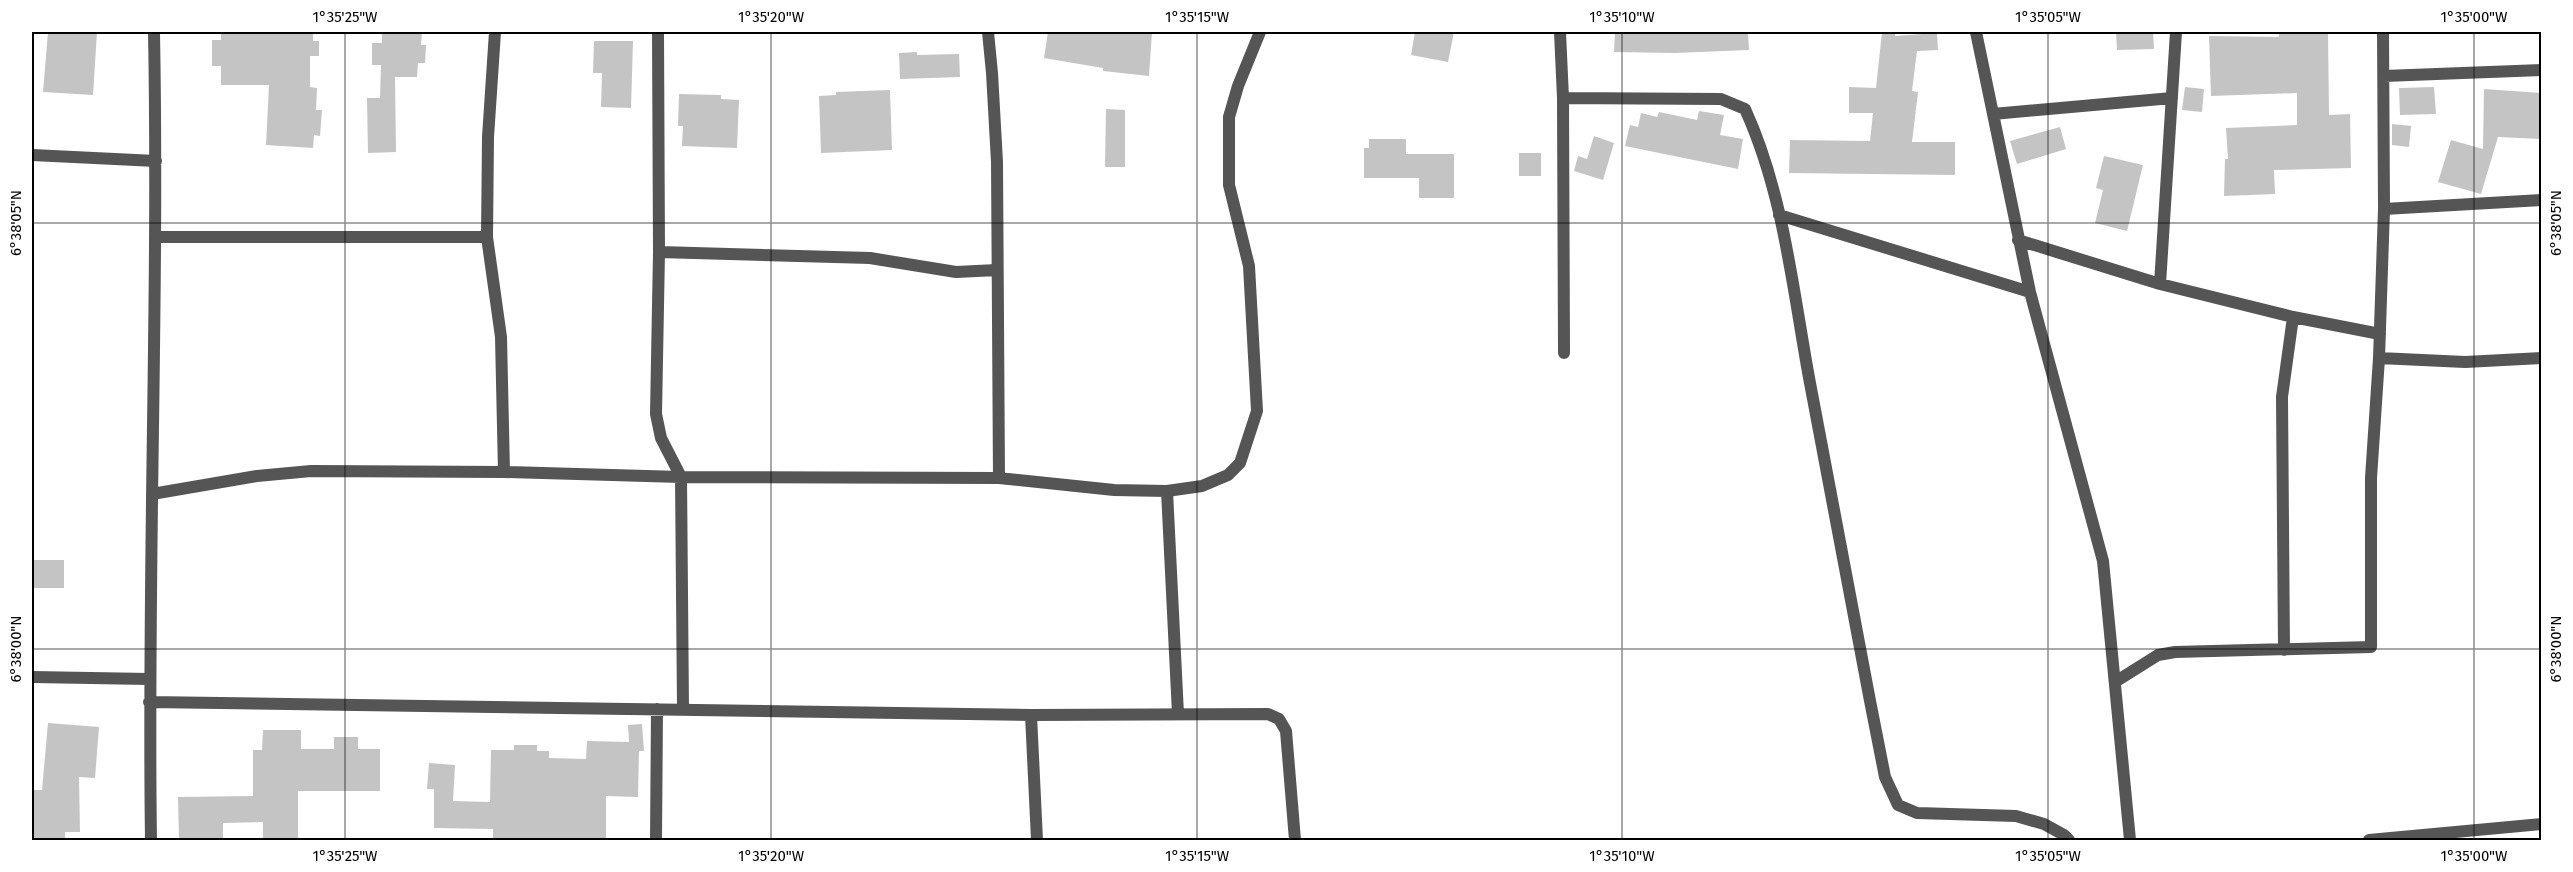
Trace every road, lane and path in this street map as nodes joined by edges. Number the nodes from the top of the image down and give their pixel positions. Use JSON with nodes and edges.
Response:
{"nodes":[{"id":1,"x":154,"y":32,"type":"edge"},
{"id":2,"x":495,"y":32,"type":"edge"},
{"id":3,"x":658,"y":32,"type":"edge"},
{"id":4,"x":988,"y":32,"type":"edge"},
{"id":5,"x":1260,"y":32,"type":"edge"},
{"id":6,"x":1560,"y":32,"type":"edge"},
{"id":7,"x":1976,"y":32,"type":"edge"},
{"id":8,"x":2176,"y":32,"type":"edge"},
{"id":9,"x":2383,"y":32,"type":"edge"},
{"id":10,"x":2541,"y":70,"type":"edge"},
{"id":11,"x":2384,"y":76,"type":"junction"},
{"id":12,"x":1563,"y":98,"type":"junction"},
{"id":13,"x":2172,"y":98,"type":"junction"},
{"id":14,"x":1993,"y":114,"type":"junction"},
{"id":15,"x":32,"y":155,"type":"edge"},
{"id":16,"x":156,"y":161,"type":"junction"},
{"id":17,"x":2541,"y":200,"type":"edge"},
{"id":18,"x":2384,"y":209,"type":"junction"},
{"id":19,"x":1779,"y":215,"type":"junction"},
{"id":20,"x":155,"y":237,"type":"junction"},
{"id":21,"x":487,"y":237,"type":"junction"},
{"id":22,"x":2018,"y":240,"type":"junction"},
{"id":23,"x":659,"y":252,"type":"junction"},
{"id":24,"x":997,"y":270,"type":"junction"},
{"id":25,"x":2160,"y":284,"type":"junction"},
{"id":26,"x":2030,"y":292,"type":"junction"},
{"id":27,"x":2293,"y":317,"type":"junction"},
{"id":28,"x":2380,"y":334,"type":"junction"},
{"id":29,"x":1564,"y":353,"type":"dead end"},
{"id":30,"x":2379,"y":358,"type":"junction"},
{"id":31,"x":2541,"y":358,"type":"edge"},
{"id":32,"x":504,"y":472,"type":"junction"},
{"id":33,"x":681,"y":477,"type":"junction"},
{"id":34,"x":999,"y":478,"type":"junction"},
{"id":35,"x":1167,"y":491,"type":"junction"},
{"id":36,"x":152,"y":494,"type":"junction"},
{"id":37,"x":2284,"y":650,"type":"junction"},
{"id":38,"x":32,"y":677,"type":"edge"},
{"id":39,"x":149,"y":680,"type":"junction"},
{"id":40,"x":2115,"y":682,"type":"junction"},
{"id":41,"x":149,"y":702,"type":"junction"},
{"id":42,"x":683,"y":709,"type":"junction"},
{"id":43,"x":657,"y":710,"type":"junction"},
{"id":44,"x":1178,"y":714,"type":"junction"},
{"id":45,"x":1031,"y":715,"type":"junction"},
{"id":46,"x":2541,"y":824,"type":"edge"},
{"id":47,"x":151,"y":840,"type":"edge"},
{"id":48,"x":656,"y":840,"type":"edge"},
{"id":49,"x":1037,"y":840,"type":"edge"},
{"id":50,"x":1295,"y":840,"type":"edge"},
{"id":51,"x":2069,"y":840,"type":"edge"},
{"id":52,"x":2130,"y":840,"type":"edge"},
{"id":53,"x":2369,"y":840,"type":"edge"}],
"edges":[{"from":1,"to":16,"type":"street"},
{"from":2,"to":21,"type":"street"},
{"from":3,"to":23,"type":"street"},
{"from":4,"to":24,"type":"street"},
{"from":5,"to":35,"type":"street"},
{"from":6,"to":12,"type":"street"},
{"from":7,"to":14,"type":"street"},
{"from":8,"to":13,"type":"street"},
{"from":9,"to":11,"type":"street"},
{"from":10,"to":11,"type":"street"},
{"from":11,"to":18,"type":"street"},
{"from":12,"to":19,"type":"street"},
{"from":12,"to":29,"type":"street"},
{"from":13,"to":14,"type":"street"},
{"from":13,"to":25,"type":"street"},
{"from":14,"to":22,"type":"street"},
{"from":15,"to":16,"type":"street"},
{"from":16,"to":20,"type":"street"},
{"from":17,"to":18,"type":"street"},
{"from":18,"to":28,"type":"street"},
{"from":19,"to":26,"type":"street"},
{"from":19,"to":51,"type":"street"},
{"from":20,"to":21,"type":"street"},
{"from":20,"to":36,"type":"street"},
{"from":21,"to":32,"type":"street"},
{"from":22,"to":25,"type":"street"},
{"from":22,"to":26,"type":"street"},
{"from":23,"to":24,"type":"street"},
{"from":23,"to":33,"type":"street"},
{"from":24,"to":34,"type":"street"},
{"from":25,"to":27,"type":"street"},
{"from":26,"to":40,"type":"street"},
{"from":27,"to":28,"type":"street"},
{"from":27,"to":37,"type":"street"},
{"from":28,"to":30,"type":"street"},
{"from":30,"to":31,"type":"street"},
{"from":30,"to":37,"type":"street"},
{"from":32,"to":33,"type":"street"},
{"from":32,"to":36,"type":"street"},
{"from":33,"to":34,"type":"street"},
{"from":33,"to":42,"type":"street"},
{"from":34,"to":35,"type":"street"},
{"from":35,"to":44,"type":"street"},
{"from":36,"to":39,"type":"street"},
{"from":37,"to":40,"type":"street"},
{"from":38,"to":39,"type":"street"},
{"from":39,"to":41,"type":"street"},
{"from":40,"to":52,"type":"street"},
{"from":41,"to":43,"type":"street"},
{"from":41,"to":47,"type":"street"},
{"from":42,"to":43,"type":"street"},
{"from":42,"to":45,"type":"street"},
{"from":43,"to":48,"type":"street"},
{"from":44,"to":45,"type":"street"},
{"from":44,"to":50,"type":"street"},
{"from":45,"to":49,"type":"street"},
{"from":46,"to":53,"type":"street"}]}
